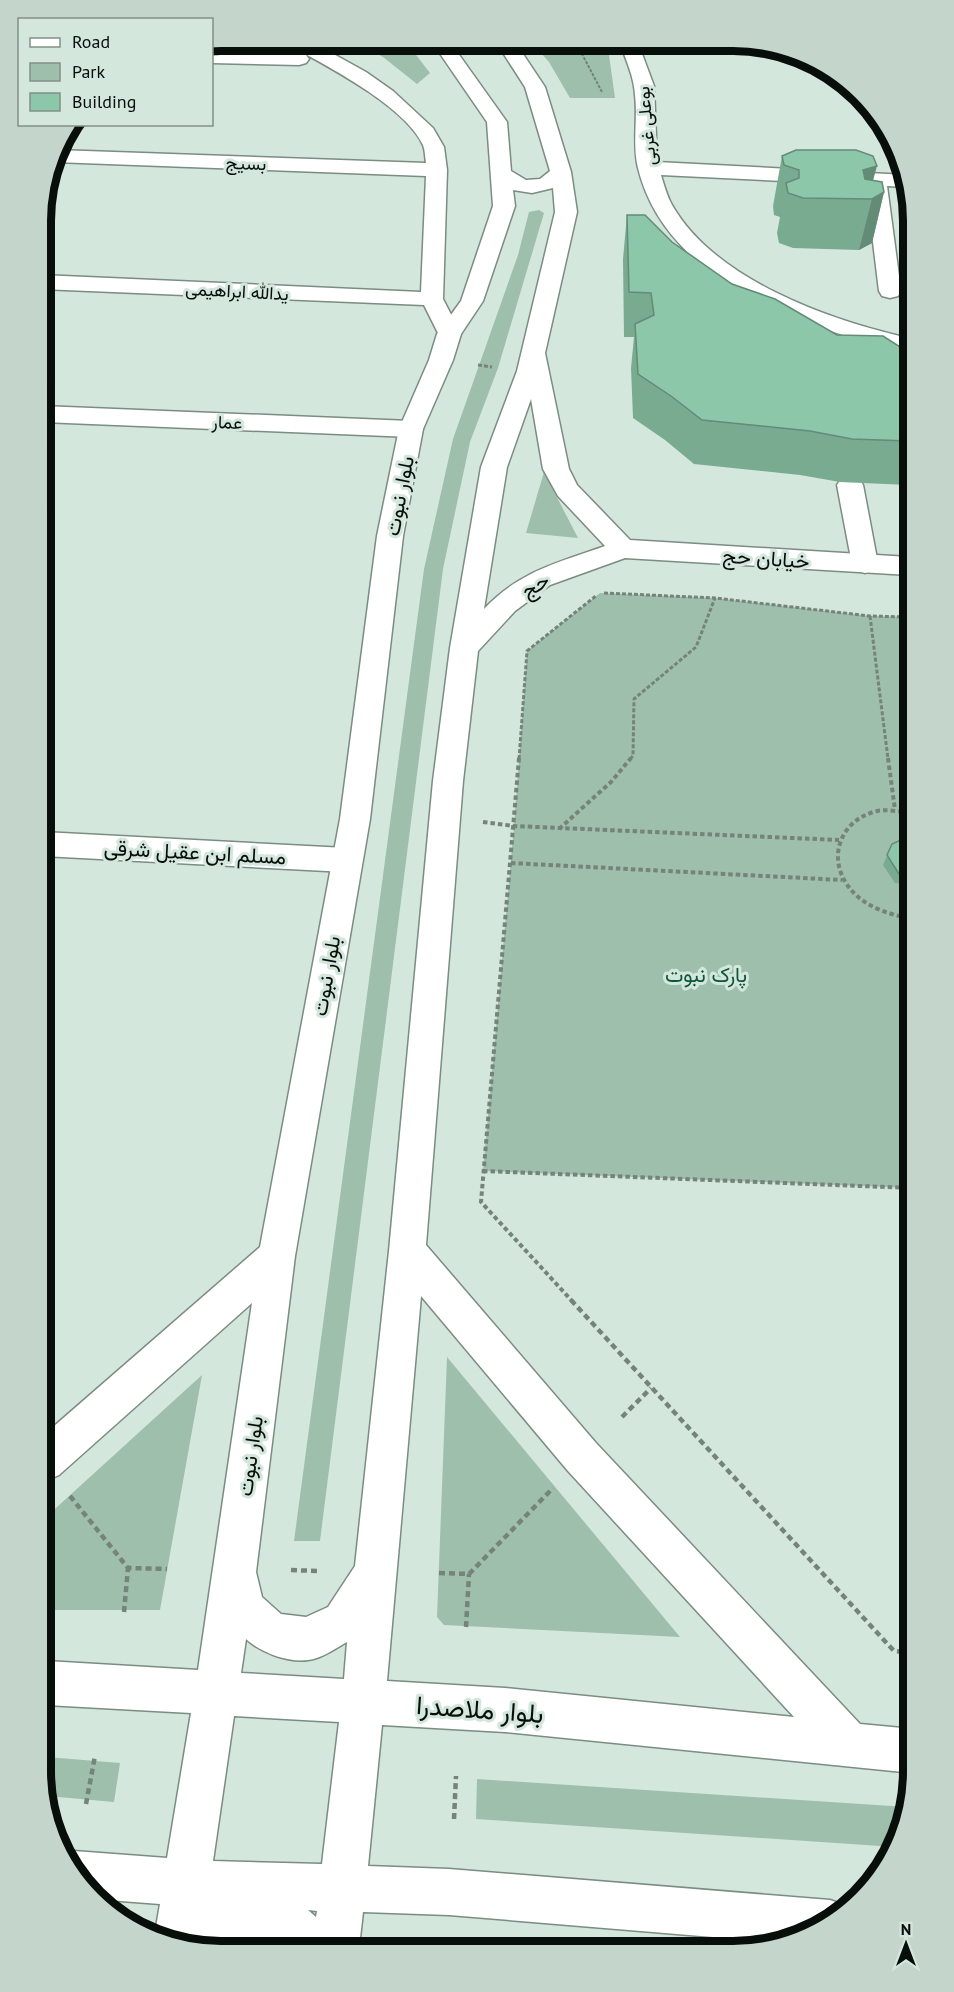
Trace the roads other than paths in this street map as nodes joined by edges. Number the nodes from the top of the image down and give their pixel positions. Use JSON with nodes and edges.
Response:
{"nodes":[{"id":1,"x":285,"y":51,"type":"edge"},
{"id":2,"x":299,"y":51,"type":"edge"},
{"id":3,"x":447,"y":51,"type":"edge"},
{"id":4,"x":511,"y":51,"type":"edge"},
{"id":5,"x":632,"y":51,"type":"edge"},
{"id":6,"x":213,"y":57,"type":"edge"},
{"id":7,"x":64,"y":156,"type":"edge"},
{"id":8,"x":648,"y":168,"type":"junction"},
{"id":9,"x":437,"y":170,"type":"junction"},
{"id":10,"x":561,"y":172,"type":"junction"},
{"id":11,"x":502,"y":173,"type":"junction"},
{"id":12,"x":876,"y":178,"type":"junction"},
{"id":13,"x":898,"y":180,"type":"edge"},
{"id":14,"x":504,"y":206,"type":"junction"},
{"id":15,"x":566,"y":212,"type":"junction"},
{"id":16,"x":51,"y":282,"type":"edge"},
{"id":17,"x":890,"y":291,"type":"dead end"},
{"id":18,"x":432,"y":299,"type":"junction"},
{"id":19,"x":449,"y":334,"type":"junction"},
{"id":20,"x":903,"y":344,"type":"edge"},
{"id":21,"x":534,"y":348,"type":"junction"},
{"id":22,"x":51,"y":414,"type":"edge"},
{"id":23,"x":411,"y":429,"type":"junction"},
{"id":24,"x":850,"y":485,"type":"dead end"},
{"id":25,"x":623,"y":549,"type":"junction"},
{"id":26,"x":865,"y":564,"type":"junction"},
{"id":27,"x":903,"y":566,"type":"edge"},
{"id":28,"x":464,"y":648,"type":"junction"},
{"id":29,"x":51,"y":844,"type":"edge"},
{"id":30,"x":346,"y":860,"type":"junction"},
{"id":31,"x":407,"y":1251,"type":"junction"},
{"id":32,"x":277,"y":1256,"type":"junction"},
{"id":33,"x":51,"y":1456,"type":"edge"},
{"id":34,"x":235,"y":1571,"type":"junction"},
{"id":35,"x":376,"y":1572,"type":"junction"},
{"id":36,"x":51,"y":1683,"type":"edge"},
{"id":37,"x":217,"y":1692,"type":"junction"},
{"id":38,"x":363,"y":1701,"type":"junction"},
{"id":39,"x":848,"y":1743,"type":"junction"},
{"id":40,"x":903,"y":1749,"type":"edge"},
{"id":41,"x":87,"y":1875,"type":"edge"},
{"id":42,"x":186,"y":1883,"type":"junction"},
{"id":43,"x":341,"y":1887,"type":"junction"},
{"id":44,"x":811,"y":1921,"type":"edge"},
{"id":45,"x":178,"y":1935,"type":"edge"},
{"id":46,"x":201,"y":1940,"type":"edge"},
{"id":47,"x":308,"y":1941,"type":"edge"},
{"id":48,"x":336,"y":1941,"type":"edge"}],
"edges":[{"from":1,"to":6,"type":"main road"},
{"from":2,"to":9,"type":"main road"},
{"from":3,"to":11,"type":"main road","name":"بلوار نبوت"},
{"from":4,"to":10,"type":"main road"},
{"from":5,"to":8,"type":"main road","name":"بوعلی غربی"},
{"from":7,"to":9,"type":"main road","name":"بسیج"},
{"from":8,"to":12,"type":"main road"},
{"from":8,"to":20,"type":"main road","name":"بوعلی غربی"},
{"from":9,"to":18,"type":"main road"},
{"from":10,"to":11,"type":"main road"},
{"from":10,"to":15,"type":"main road"},
{"from":11,"to":14,"type":"main road","name":"بلوار نبوت"},
{"from":12,"to":13,"type":"main road"},
{"from":12,"to":17,"type":"main road"},
{"from":14,"to":15,"type":"main road"},
{"from":14,"to":19,"type":"main road","name":"بلوار نبوت"},
{"from":15,"to":21,"type":"main road"},
{"from":16,"to":18,"type":"main road","name":"یدالله ابراهیمی"},
{"from":18,"to":19,"type":"main road"},
{"from":19,"to":23,"type":"main road","name":"بلوار نبوت"},
{"from":21,"to":25,"type":"main road"},
{"from":21,"to":28,"type":"main road"},
{"from":22,"to":23,"type":"main road","name":"عمار"},
{"from":23,"to":30,"type":"main road","name":"بلوار نبوت"},
{"from":24,"to":26,"type":"main road"},
{"from":25,"to":26,"type":"main road","name":"خیابان حج"},
{"from":25,"to":28,"type":"main road","name":"حج"},
{"from":26,"to":27,"type":"main road","name":"خیابان حج"},
{"from":28,"to":31,"type":"main road"},
{"from":29,"to":30,"type":"main road","name":"مسلم ابن عقیل شرقی"},
{"from":30,"to":32,"type":"main road","name":"بلوار نبوت"},
{"from":31,"to":35,"type":"main road"},
{"from":31,"to":39,"type":"main road"},
{"from":32,"to":33,"type":"main road"},
{"from":32,"to":34,"type":"main road","name":"بلوار نبوت"},
{"from":34,"to":35,"type":"main road"},
{"from":34,"to":37,"type":"main road","name":"بلوار نبوت"},
{"from":35,"to":38,"type":"main road"},
{"from":36,"to":37,"type":"main road","name":"بلوار ملاصدرا"},
{"from":37,"to":38,"type":"main road","name":"بلوار ملاصدرا"},
{"from":37,"to":42,"type":"main road","name":"بلوار نبوت"},
{"from":38,"to":39,"type":"main road","name":"بلوار ملاصدرا"},
{"from":38,"to":43,"type":"main road"},
{"from":39,"to":40,"type":"main road","name":"بلوار ملاصدرا"},
{"from":41,"to":42,"type":"main road"},
{"from":42,"to":43,"type":"main road"},
{"from":42,"to":45,"type":"main road","name":"بلوار نبوت"},
{"from":43,"to":44,"type":"main road"},
{"from":43,"to":48,"type":"main road"},
{"from":46,"to":47,"type":"main road"}]}
